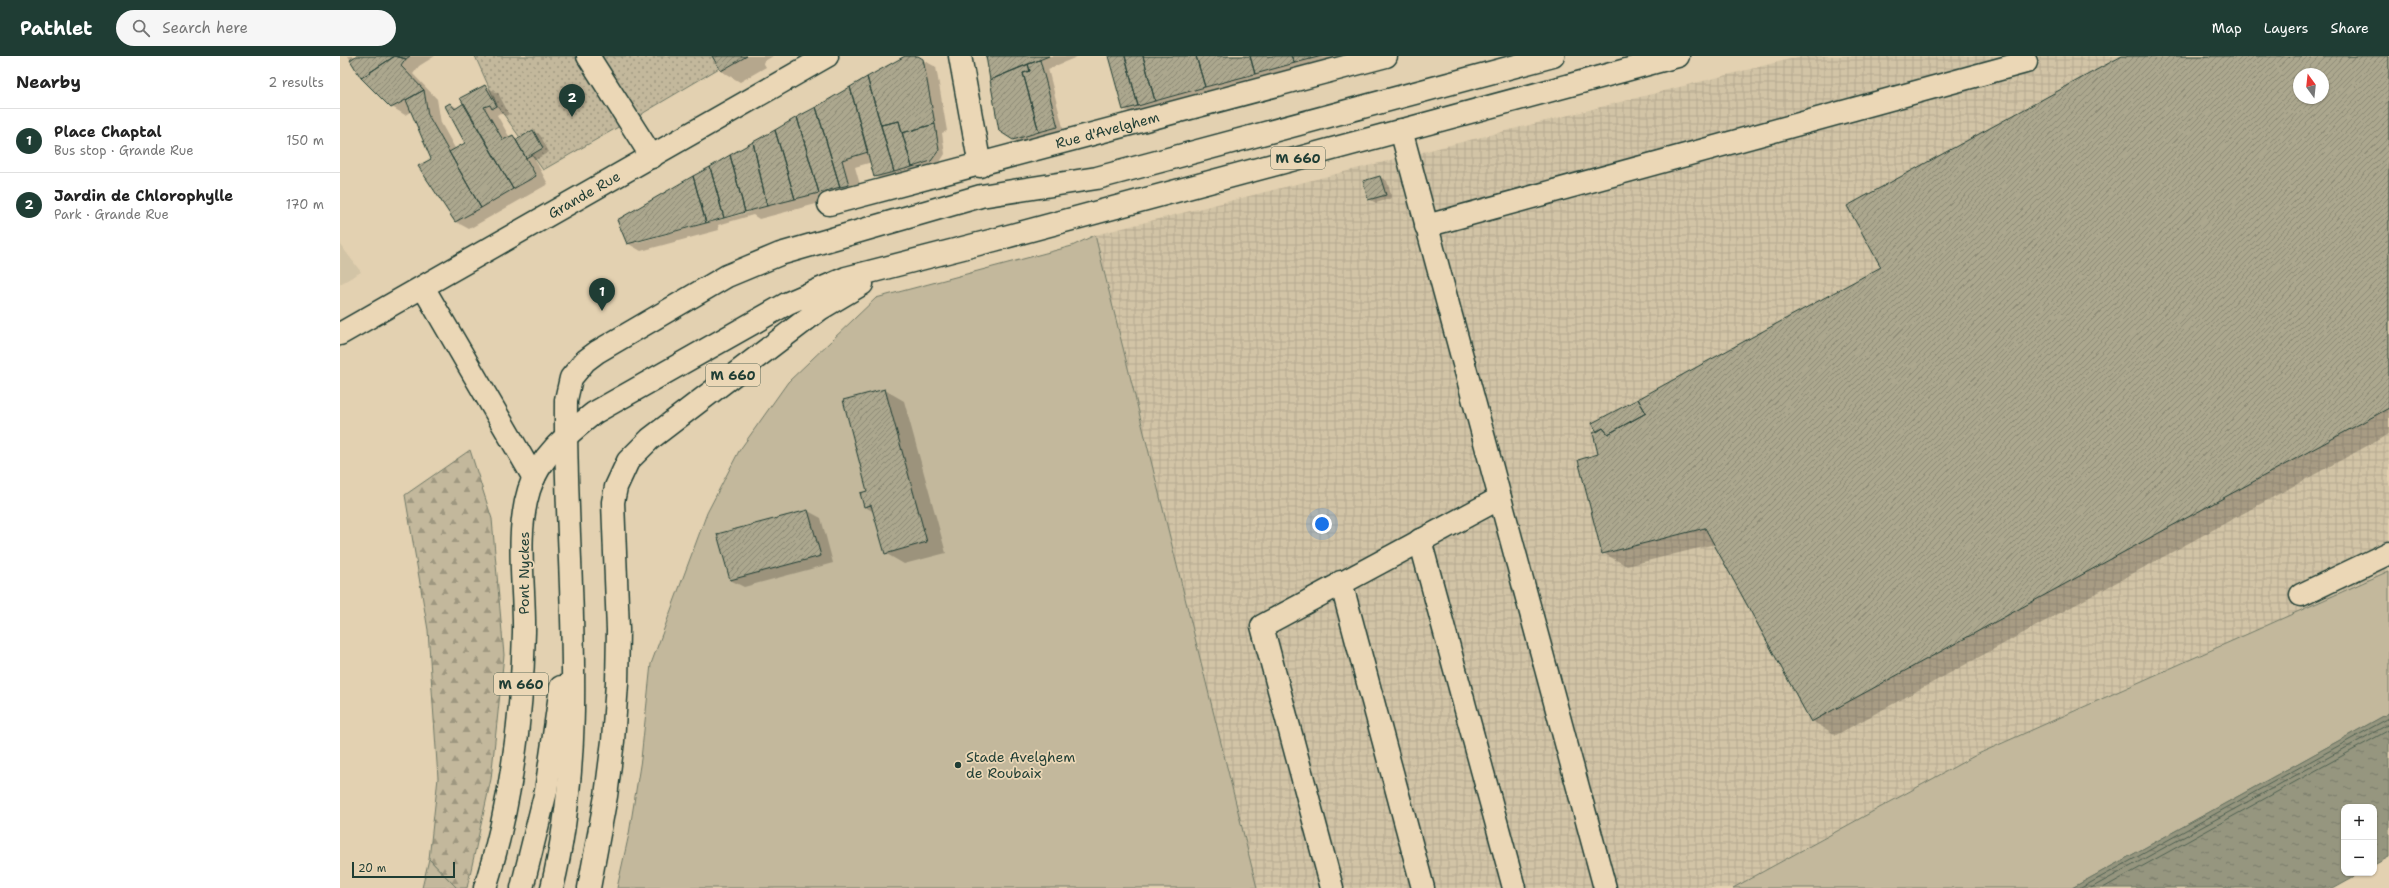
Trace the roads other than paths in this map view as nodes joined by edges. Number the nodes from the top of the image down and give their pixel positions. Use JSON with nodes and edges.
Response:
{"nodes":[{"id":1,"x":827,"y":56,"type":"edge"},
{"id":2,"x":960,"y":56,"type":"edge"},
{"id":3,"x":1386,"y":56,"type":"edge"},
{"id":4,"x":1553,"y":56,"type":"edge"},
{"id":5,"x":1678,"y":56,"type":"edge"},
{"id":6,"x":590,"y":59,"type":"edge"},
{"id":7,"x":2026,"y":62,"type":"dead end"},
{"id":8,"x":1401,"y":130,"type":"junction"},
{"id":9,"x":652,"y":156,"type":"junction"},
{"id":10,"x":980,"y":166,"type":"junction"},
{"id":11,"x":829,"y":204,"type":"dead end"},
{"id":12,"x":1426,"y":226,"type":"junction"},
{"id":13,"x":917,"y":259,"type":"junction"},
{"id":14,"x":423,"y":287,"type":"junction"},
{"id":15,"x":340,"y":334,"type":"edge"},
{"id":16,"x":565,"y":436,"type":"junction"},
{"id":17,"x":534,"y":478,"type":"junction"},
{"id":18,"x":1500,"y":498,"type":"junction"},
{"id":19,"x":1420,"y":540,"type":"junction"},
{"id":20,"x":2389,"y":553,"type":"edge"},
{"id":21,"x":1341,"y":582,"type":"junction"},
{"id":22,"x":2301,"y":595,"type":"dead end"},
{"id":23,"x":571,"y":616,"type":"junction"},
{"id":24,"x":485,"y":888,"type":"edge"},
{"id":25,"x":522,"y":888,"type":"edge"},
{"id":26,"x":552,"y":888,"type":"edge"},
{"id":27,"x":589,"y":888,"type":"edge"},
{"id":28,"x":1332,"y":888,"type":"edge"},
{"id":29,"x":1423,"y":888,"type":"edge"},
{"id":30,"x":1514,"y":888,"type":"edge"},
{"id":31,"x":1605,"y":888,"type":"edge"}],
"edges":[{"from":1,"to":9,"type":"main road","name":"Grande Rue"},
{"from":2,"to":10,"type":"main road"},
{"from":3,"to":10,"type":"main road","name":"Rue d'Avelghem"},
{"from":4,"to":16,"type":"main road"},
{"from":5,"to":8,"type":"main road","number":"M 660"},
{"from":6,"to":9,"type":"main road"},
{"from":7,"to":12,"type":"main road"},
{"from":8,"to":12,"type":"main road"},
{"from":8,"to":13,"type":"main road","number":"M 660"},
{"from":9,"to":14,"type":"main road","name":"Grande Rue"},
{"from":10,"to":11,"type":"main road","name":"Rue d'Avelghem"},
{"from":12,"to":18,"type":"main road"},
{"from":13,"to":16,"type":"main road","number":"M 660"},
{"from":13,"to":27,"type":"main road","number":"M 660"},
{"from":14,"to":15,"type":"main road","name":"Grande Rue"},
{"from":14,"to":17,"type":"main road"},
{"from":16,"to":17,"type":"main road","number":"M 660"},
{"from":16,"to":23,"type":"main road"},
{"from":17,"to":24,"type":"main road","name":"Pont Nyckes","number":"M 660"},
{"from":18,"to":19,"type":"main road"},
{"from":18,"to":31,"type":"main road"},
{"from":19,"to":21,"type":"main road"},
{"from":19,"to":30,"type":"main road"},
{"from":20,"to":22,"type":"main road"},
{"from":21,"to":28,"type":"main road"},
{"from":21,"to":29,"type":"main road"},
{"from":23,"to":25,"type":"main road"},
{"from":23,"to":26,"type":"main road"}]}
